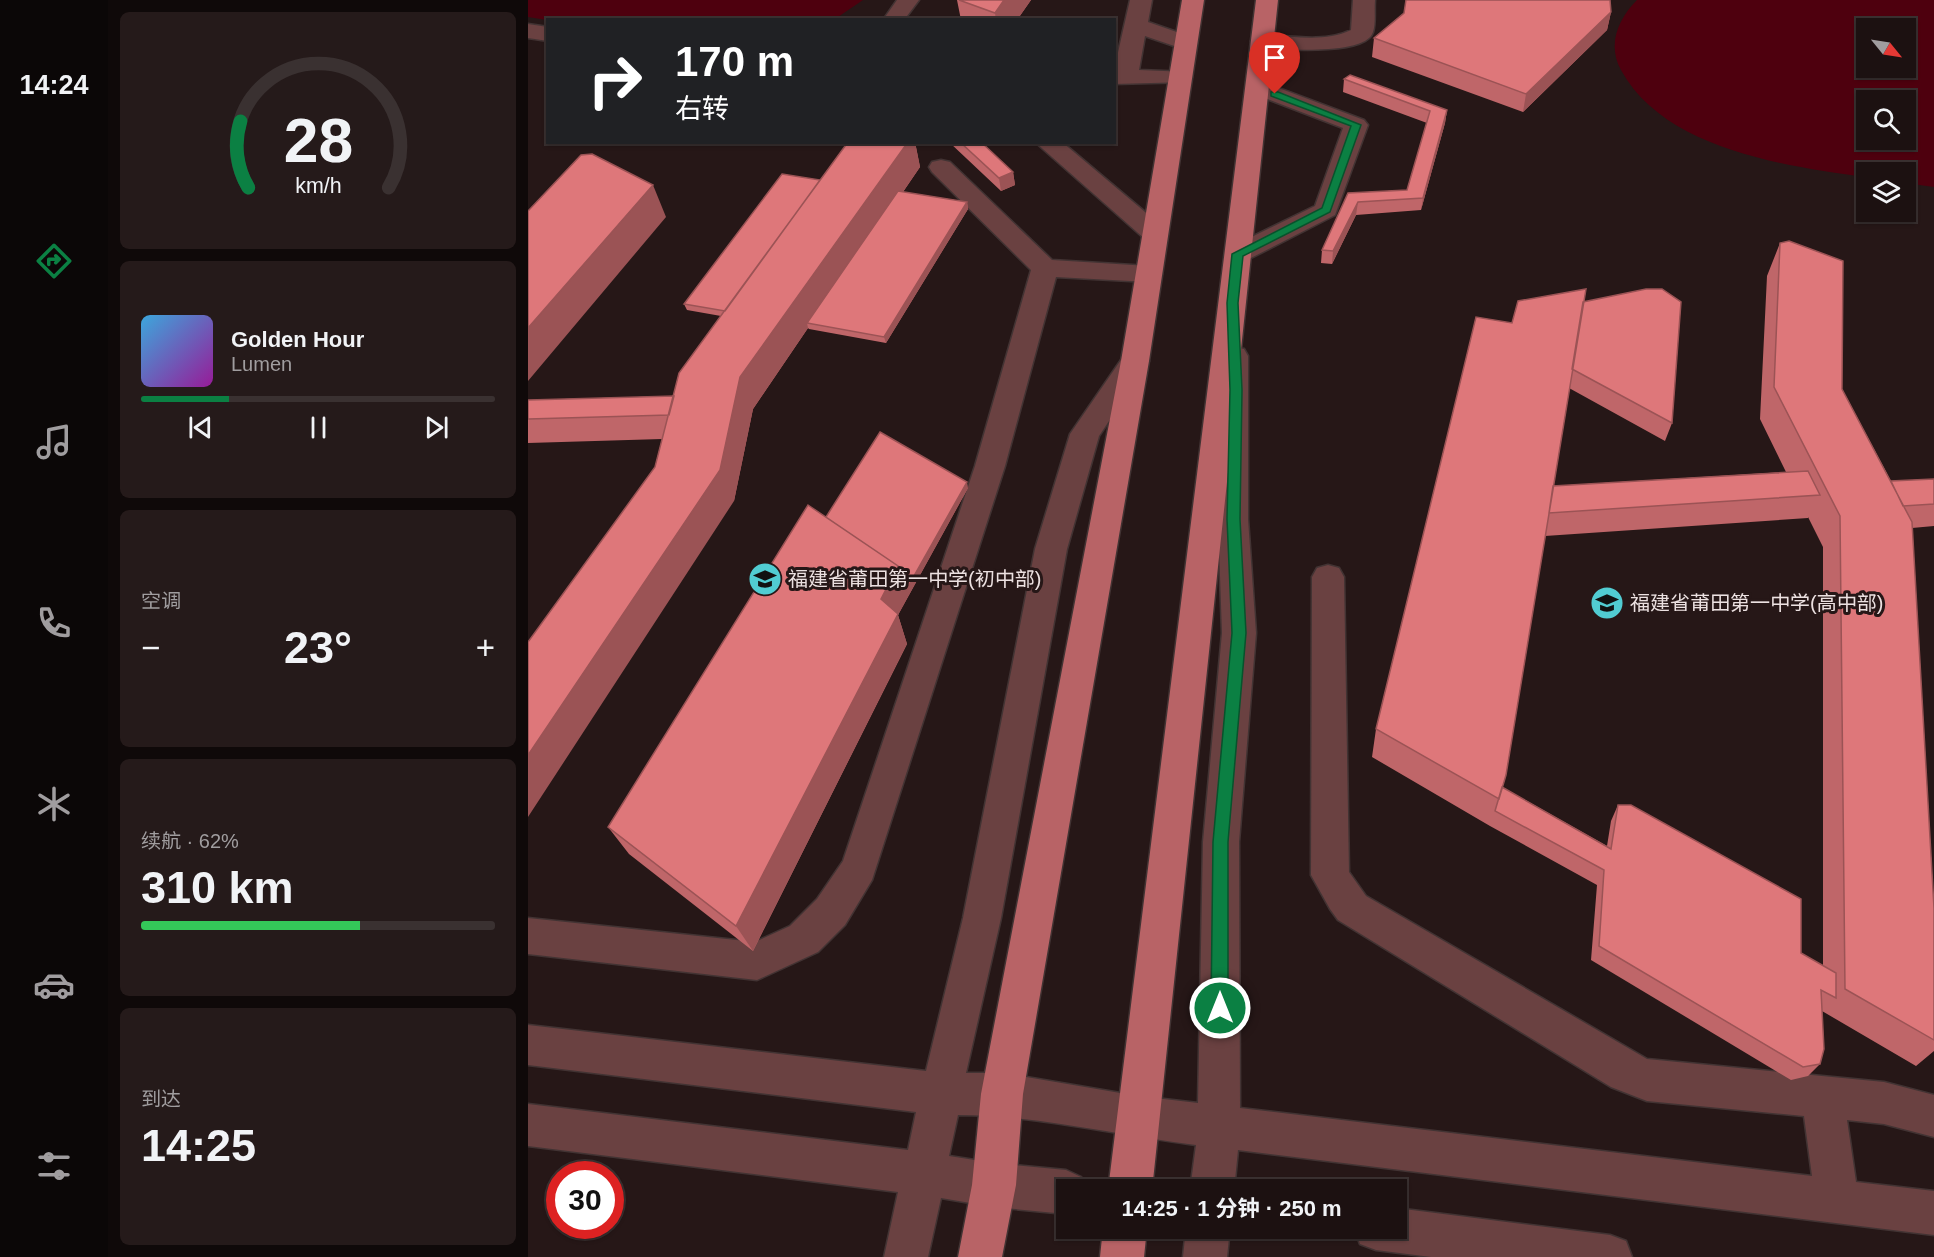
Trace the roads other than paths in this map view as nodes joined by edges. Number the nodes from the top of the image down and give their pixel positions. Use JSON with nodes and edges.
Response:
{"nodes":[{"id":1,"x":908,"y":0,"type":"edge"},
{"id":2,"x":1141,"y":0,"type":"edge"},
{"id":3,"x":1193,"y":0,"type":"edge"},
{"id":4,"x":1267,"y":0,"type":"edge"},
{"id":5,"x":1364,"y":0,"type":"edge"},
{"id":6,"x":894,"y":18,"type":"edge"},
{"id":7,"x":1136,"y":25,"type":"junction"},
{"id":8,"x":528,"y":31,"type":"edge"},
{"id":9,"x":546,"y":34,"type":"edge"},
{"id":10,"x":1262,"y":41,"type":"junction"},
{"id":11,"x":1186,"y":43,"type":"junction"},
{"id":12,"x":1120,"y":77,"type":"edge"},
{"id":13,"x":1181,"y":77,"type":"junction"},
{"id":14,"x":1257,"y":87,"type":"junction"},
{"id":15,"x":1049,"y":144,"type":"edge"},
{"id":16,"x":941,"y":167,"type":"dead end"},
{"id":17,"x":1155,"y":234,"type":"junction"},
{"id":18,"x":1238,"y":254,"type":"junction"},
{"id":19,"x":1045,"y":268,"type":"junction"},
{"id":20,"x":1149,"y":274,"type":"junction"},
{"id":21,"x":1232,"y":303,"type":"junction"},
{"id":22,"x":1135,"y":361,"type":"junction"},
{"id":23,"x":1328,"y":577,"type":"dead end"},
{"id":24,"x":528,"y":936,"type":"edge"},
{"id":25,"x":528,"y":1045,"type":"edge"},
{"id":26,"x":940,"y":1094,"type":"junction"},
{"id":27,"x":1002,"y":1094,"type":"junction"},
{"id":28,"x":1823,"y":1098,"type":"junction"},
{"id":29,"x":1934,"y":1116,"type":"edge"},
{"id":30,"x":1138,"y":1117,"type":"junction"},
{"id":31,"x":528,"y":1125,"type":"edge"},
{"id":32,"x":1219,"y":1126,"type":"junction"},
{"id":33,"x":923,"y":1173,"type":"junction"},
{"id":34,"x":1131,"y":1179,"type":"edge"},
{"id":35,"x":1213,"y":1179,"type":"edge"},
{"id":36,"x":994,"y":1185,"type":"junction"},
{"id":37,"x":1056,"y":1191,"type":"edge"},
{"id":38,"x":1837,"y":1201,"type":"junction"},
{"id":39,"x":1934,"y":1213,"type":"edge"},
{"id":40,"x":1407,"y":1232,"type":"edge"},
{"id":41,"x":1124,"y":1239,"type":"edge"},
{"id":42,"x":1207,"y":1239,"type":"edge"},
{"id":43,"x":906,"y":1257,"type":"edge"},
{"id":44,"x":980,"y":1257,"type":"edge"},
{"id":45,"x":1122,"y":1257,"type":"edge"},
{"id":46,"x":1205,"y":1257,"type":"edge"},
{"id":47,"x":1610,"y":1257,"type":"edge"}],
"edges":[{"from":1,"to":6,"type":"street"},
{"from":2,"to":7,"type":"street"},
{"from":3,"to":11,"type":"main road"},
{"from":4,"to":10,"type":"main road"},
{"from":5,"to":10,"type":"street"},
{"from":7,"to":11,"type":"street"},
{"from":7,"to":12,"type":"street"},
{"from":8,"to":9,"type":"street"},
{"from":10,"to":14,"type":"main road"},
{"from":11,"to":13,"type":"main road"},
{"from":12,"to":13,"type":"street"},
{"from":13,"to":17,"type":"main road"},
{"from":14,"to":18,"type":"main road"},
{"from":14,"to":18,"type":"street"},
{"from":15,"to":17,"type":"street"},
{"from":16,"to":19,"type":"street"},
{"from":17,"to":20,"type":"main road"},
{"from":18,"to":21,"type":"main road"},
{"from":19,"to":20,"type":"street"},
{"from":19,"to":24,"type":"street"},
{"from":20,"to":22,"type":"main road"},
{"from":21,"to":30,"type":"main road"},
{"from":21,"to":32,"type":"street"},
{"from":22,"to":26,"type":"street"},
{"from":22,"to":27,"type":"main road"},
{"from":23,"to":28,"type":"street"},
{"from":25,"to":26,"type":"street"},
{"from":26,"to":27,"type":"street"},
{"from":26,"to":33,"type":"street"},
{"from":27,"to":30,"type":"street"},
{"from":27,"to":36,"type":"main road"},
{"from":28,"to":29,"type":"street"},
{"from":28,"to":38,"type":"street"},
{"from":30,"to":32,"type":"street"},
{"from":30,"to":34,"type":"main road"},
{"from":31,"to":33,"type":"street"},
{"from":32,"to":35,"type":"street"},
{"from":32,"to":38,"type":"street"},
{"from":33,"to":36,"type":"street"},
{"from":33,"to":43,"type":"street"},
{"from":36,"to":37,"type":"street"},
{"from":36,"to":44,"type":"main road"},
{"from":38,"to":39,"type":"street"},
{"from":40,"to":47,"type":"street"},
{"from":41,"to":45,"type":"main road"},
{"from":42,"to":46,"type":"street"}]}
